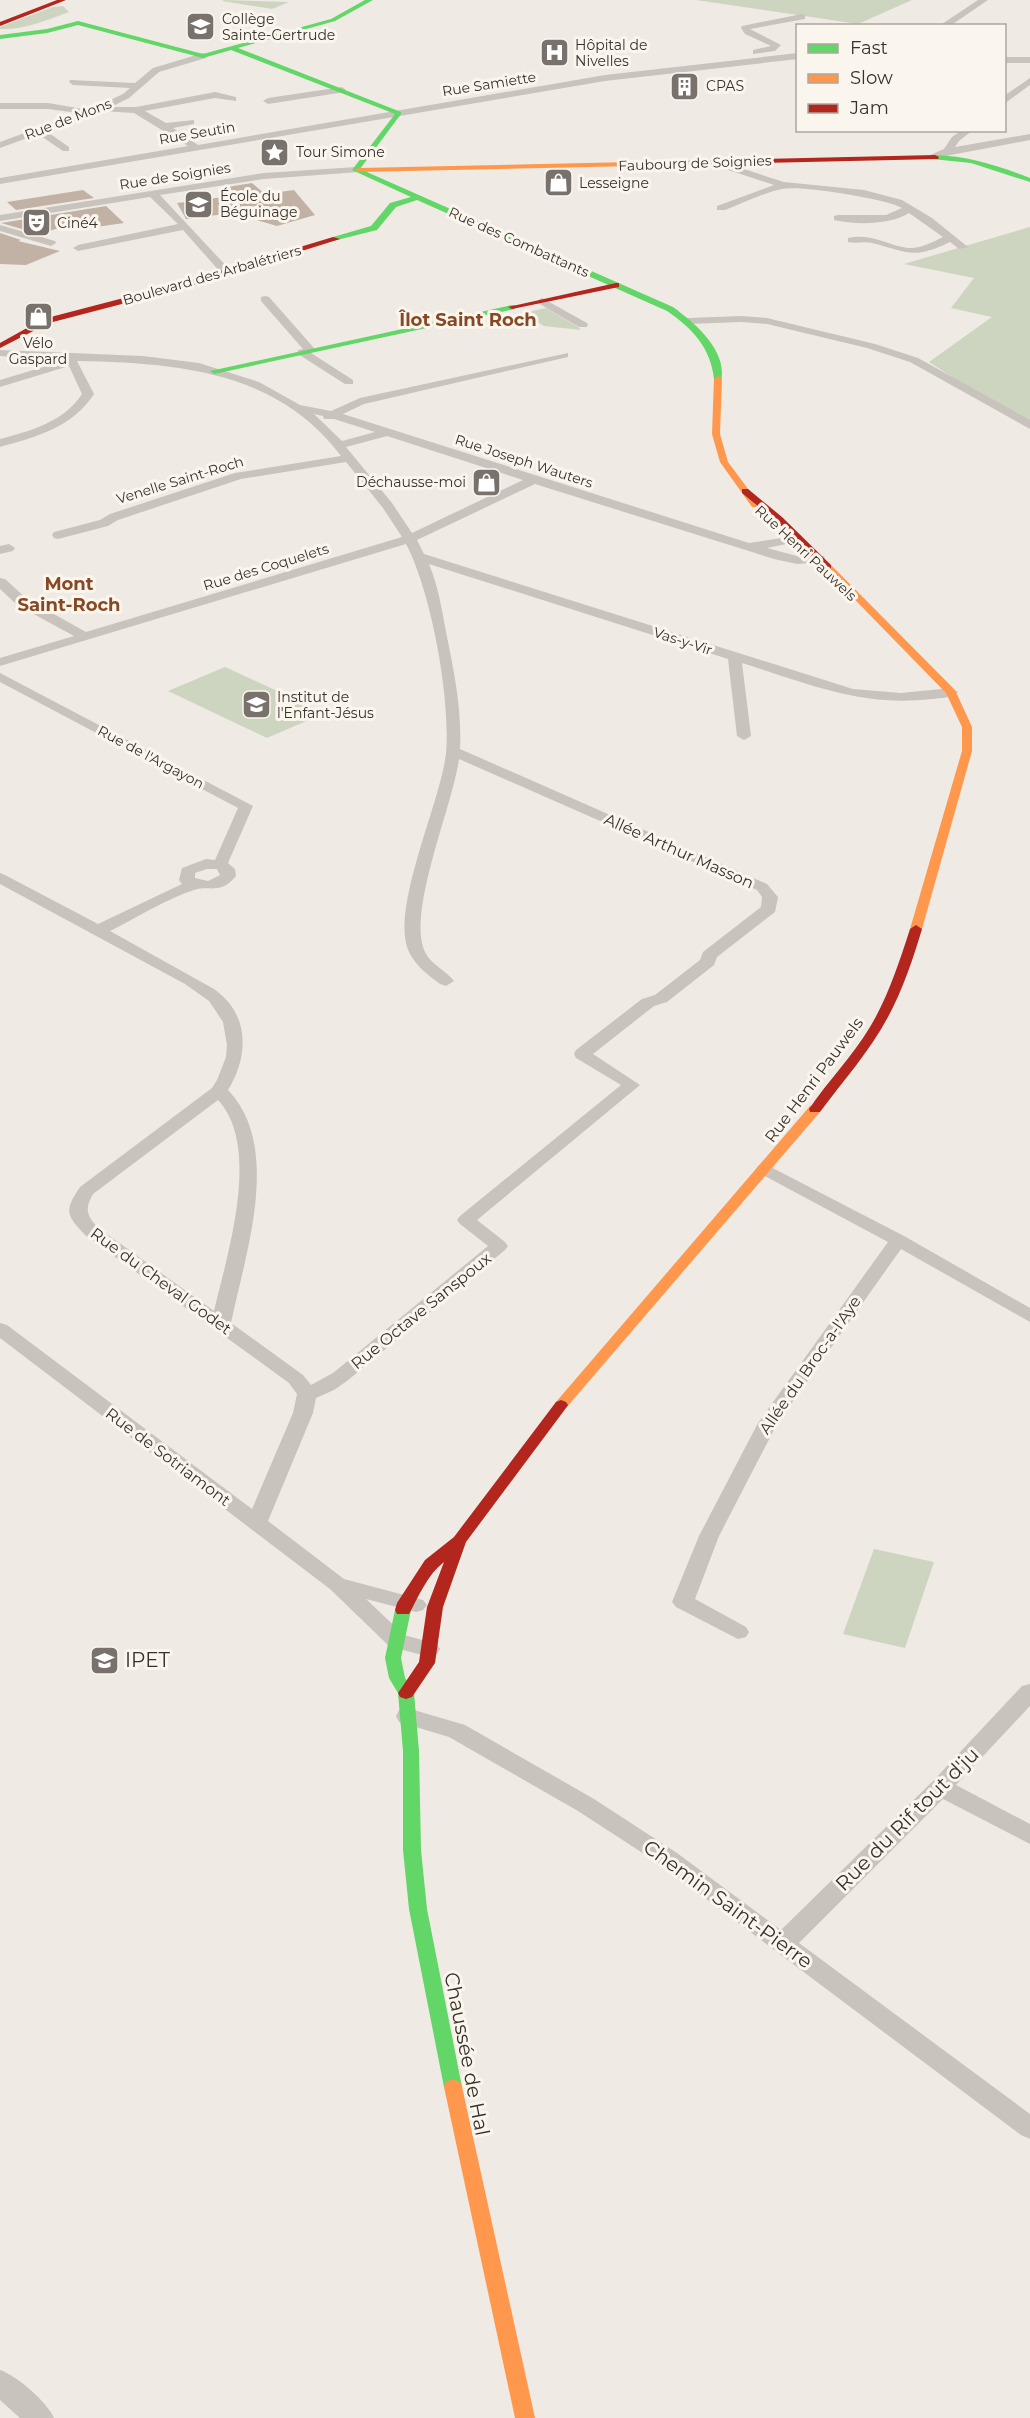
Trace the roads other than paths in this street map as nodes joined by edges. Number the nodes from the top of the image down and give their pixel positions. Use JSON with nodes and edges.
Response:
{"nodes":[{"id":1,"x":63,"y":0,"type":"edge"},
{"id":2,"x":370,"y":0,"type":"edge"},
{"id":3,"x":984,"y":0,"type":"edge"},
{"id":4,"x":48,"y":1,"type":"edge"},
{"id":5,"x":802,"y":17,"type":"dead end"},
{"id":6,"x":0,"y":22,"type":"edge"},
{"id":7,"x":946,"y":24,"type":"edge"},
{"id":8,"x":0,"y":37,"type":"edge"},
{"id":9,"x":231,"y":48,"type":"junction"},
{"id":10,"x":203,"y":56,"type":"junction"},
{"id":11,"x":796,"y":56,"type":"edge"},
{"id":12,"x":1006,"y":60,"type":"edge"},
{"id":13,"x":1030,"y":60,"type":"edge"},
{"id":14,"x":735,"y":63,"type":"junction"},
{"id":15,"x":1030,"y":81,"type":"edge"},
{"id":16,"x":73,"y":82,"type":"dead end"},
{"id":17,"x":136,"y":86,"type":"junction"},
{"id":18,"x":342,"y":90,"type":"junction"},
{"id":19,"x":233,"y":99,"type":"dead end"},
{"id":20,"x":1006,"y":100,"type":"edge"},
{"id":21,"x":268,"y":101,"type":"dead end"},
{"id":22,"x":0,"y":106,"type":"edge"},
{"id":23,"x":99,"y":109,"type":"junction"},
{"id":24,"x":136,"y":110,"type":"junction"},
{"id":25,"x":89,"y":113,"type":"junction"},
{"id":26,"x":399,"y":113,"type":"junction"},
{"id":27,"x":191,"y":122,"type":"dead end"},
{"id":28,"x":165,"y":126,"type":"junction"},
{"id":29,"x":39,"y":131,"type":"junction"},
{"id":30,"x":966,"y":132,"type":"edge"},
{"id":31,"x":973,"y":132,"type":"edge"},
{"id":32,"x":1030,"y":137,"type":"edge"},
{"id":33,"x":988,"y":143,"type":"junction"},
{"id":34,"x":0,"y":145,"type":"edge"},
{"id":35,"x":195,"y":147,"type":"junction"},
{"id":36,"x":66,"y":149,"type":"dead end"},
{"id":37,"x":948,"y":151,"type":"junction"},
{"id":38,"x":933,"y":157,"type":"junction"},
{"id":39,"x":716,"y":163,"type":"junction"},
{"id":40,"x":356,"y":170,"type":"junction"},
{"id":41,"x":1030,"y":180,"type":"edge"},
{"id":42,"x":0,"y":181,"type":"edge"},
{"id":43,"x":783,"y":185,"type":"junction"},
{"id":44,"x":152,"y":193,"type":"junction"},
{"id":45,"x":416,"y":198,"type":"junction"},
{"id":46,"x":721,"y":208,"type":"dead end"},
{"id":47,"x":909,"y":208,"type":"junction"},
{"id":48,"x":0,"y":218,"type":"edge"},
{"id":49,"x":838,"y":218,"type":"dead end"},
{"id":50,"x":185,"y":226,"type":"junction"},
{"id":51,"x":0,"y":228,"type":"edge"},
{"id":52,"x":949,"y":238,"type":"junction"},
{"id":53,"x":852,"y":240,"type":"dead end"},
{"id":54,"x":51,"y":243,"type":"dead end"},
{"id":55,"x":963,"y":247,"type":"dead end"},
{"id":56,"x":78,"y":248,"type":"dead end"},
{"id":57,"x":908,"y":251,"type":"junction"},
{"id":58,"x":898,"y":258,"type":"dead end"},
{"id":59,"x":226,"y":272,"type":"junction"},
{"id":60,"x":616,"y":285,"type":"junction"},
{"id":61,"x":265,"y":299,"type":"dead end"},
{"id":62,"x":542,"y":301,"type":"junction"},
{"id":63,"x":685,"y":318,"type":"junction"},
{"id":64,"x":583,"y":325,"type":"dead end"},
{"id":65,"x":0,"y":346,"type":"edge"},
{"id":66,"x":306,"y":351,"type":"junction"},
{"id":67,"x":0,"y":354,"type":"edge"},
{"id":68,"x":564,"y":355,"type":"dead end"},
{"id":69,"x":70,"y":360,"type":"junction"},
{"id":70,"x":214,"y":370,"type":"junction"},
{"id":71,"x":349,"y":382,"type":"dead end"},
{"id":72,"x":0,"y":384,"type":"edge"},
{"id":73,"x":292,"y":405,"type":"junction"},
{"id":74,"x":334,"y":415,"type":"junction"},
{"id":75,"x":314,"y":421,"type":"junction"},
{"id":76,"x":358,"y":423,"type":"junction"},
{"id":77,"x":1030,"y":424,"type":"edge"},
{"id":78,"x":326,"y":430,"type":"junction"},
{"id":79,"x":386,"y":432,"type":"junction"},
{"id":80,"x":0,"y":443,"type":"edge"},
{"id":81,"x":339,"y":445,"type":"junction"},
{"id":82,"x":350,"y":459,"type":"junction"},
{"id":83,"x":534,"y":480,"type":"junction"},
{"id":84,"x":58,"y":535,"type":"dead end"},
{"id":85,"x":793,"y":538,"type":"junction"},
{"id":86,"x":410,"y":539,"type":"junction"},
{"id":87,"x":744,"y":545,"type":"junction"},
{"id":88,"x":420,"y":557,"type":"junction"},
{"id":89,"x":815,"y":559,"type":"junction"},
{"id":90,"x":0,"y":582,"type":"edge"},
{"id":91,"x":86,"y":637,"type":"junction"},
{"id":92,"x":735,"y":658,"type":"junction"},
{"id":93,"x":0,"y":662,"type":"edge"},
{"id":94,"x":0,"y":677,"type":"edge"},
{"id":95,"x":951,"y":692,"type":"junction"},
{"id":96,"x":744,"y":736,"type":"dead end"},
{"id":97,"x":453,"y":751,"type":"junction"},
{"id":98,"x":0,"y":879,"type":"edge"},
{"id":99,"x":99,"y":930,"type":"junction"},
{"id":100,"x":446,"y":981,"type":"dead end"},
{"id":101,"x":632,"y":1085,"type":"joint"},
{"id":102,"x":219,"y":1091,"type":"junction"},
{"id":103,"x":765,"y":1169,"type":"junction"},
{"id":104,"x":897,"y":1240,"type":"junction"},
{"id":105,"x":1030,"y":1316,"type":"edge"},
{"id":106,"x":221,"y":1324,"type":"junction"},
{"id":107,"x":0,"y":1329,"type":"edge"},
{"id":108,"x":307,"y":1394,"type":"junction"},
{"id":109,"x":503,"y":1484,"type":"joint"},
{"id":110,"x":256,"y":1524,"type":"junction"},
{"id":111,"x":459,"y":1541,"type":"junction"},
{"id":112,"x":337,"y":1584,"type":"junction"},
{"id":113,"x":405,"y":1603,"type":"junction"},
{"id":114,"x":435,"y":1607,"type":"junction"},
{"id":115,"x":738,"y":1632,"type":"dead end"},
{"id":116,"x":397,"y":1641,"type":"junction"},
{"id":117,"x":429,"y":1649,"type":"junction"},
{"id":118,"x":1030,"y":1692,"type":"edge"},
{"id":119,"x":406,"y":1704,"type":"junction"},
{"id":120,"x":941,"y":1787,"type":"junction"},
{"id":121,"x":1030,"y":1835,"type":"edge"},
{"id":122,"x":782,"y":1944,"type":"junction"},
{"id":123,"x":1030,"y":2128,"type":"edge"},
{"id":124,"x":0,"y":2382,"type":"edge"},
{"id":125,"x":40,"y":2418,"type":"edge"},
{"id":126,"x":525,"y":2418,"type":"edge"}],
"edges":[{"from":1,"to":6,"type":"main road"},
{"from":2,"to":9,"type":"main road","name":"Rue de Mons"},
{"from":3,"to":7,"type":"street"},
{"from":4,"to":6,"type":"main road"},
{"from":5,"to":14,"type":"street"},
{"from":8,"to":10,"type":"main road"},
{"from":9,"to":10,"type":"main road","name":"Rue de Mons"},
{"from":9,"to":18,"type":"main road"},
{"from":10,"to":17,"type":"street","name":"Rue de Mons"},
{"from":11,"to":14,"type":"street","name":"Rue Samiette"},
{"from":12,"to":13,"type":"street"},
{"from":14,"to":26,"type":"street","name":"Rue Samiette"},
{"from":15,"to":20,"type":"street"},
{"from":16,"to":17,"type":"street"},
{"from":17,"to":23,"type":"street","name":"Rue de Mons"},
{"from":18,"to":21,"type":"street"},
{"from":18,"to":26,"type":"main road"},
{"from":19,"to":24,"type":"street"},
{"from":22,"to":25,"type":"street"},
{"from":23,"to":24,"type":"street"},
{"from":23,"to":25,"type":"street","name":"Rue de Mons"},
{"from":24,"to":28,"type":"street"},
{"from":25,"to":29,"type":"street","name":"Rue de Mons"},
{"from":26,"to":35,"type":"street","name":"Rue Seutin"},
{"from":26,"to":40,"type":"main road"},
{"from":27,"to":28,"type":"street"},
{"from":28,"to":35,"type":"street"},
{"from":29,"to":34,"type":"street","name":"Rue de Mons"},
{"from":29,"to":36,"type":"street"},
{"from":30,"to":37,"type":"street"},
{"from":31,"to":33,"type":"street"},
{"from":32,"to":33,"type":"street"},
{"from":33,"to":37,"type":"street"},
{"from":35,"to":42,"type":"street","name":"Rue Seutin"},
{"from":37,"to":38,"type":"street"},
{"from":38,"to":39,"type":"main road","name":"Faubourg de Soignies"},
{"from":38,"to":41,"type":"main road","name":"Faubourg de Soignies"},
{"from":39,"to":40,"type":"main road","name":"Faubourg de Soignies"},
{"from":39,"to":43,"type":"street"},
{"from":40,"to":44,"type":"street","name":"Rue de Soignies"},
{"from":40,"to":45,"type":"main road","name":"Rue des Combattants"},
{"from":43,"to":46,"type":"street"},
{"from":43,"to":47,"type":"street"},
{"from":44,"to":48,"type":"street","name":"Rue de Soignies"},
{"from":44,"to":50,"type":"street"},
{"from":45,"to":59,"type":"main road","name":"Boulevard des Arbalétriers"},
{"from":45,"to":60,"type":"main road","name":"Rue des Combattants"},
{"from":47,"to":49,"type":"street"},
{"from":47,"to":52,"type":"street"},
{"from":50,"to":56,"type":"street"},
{"from":50,"to":59,"type":"street"},
{"from":51,"to":54,"type":"street"},
{"from":52,"to":55,"type":"street"},
{"from":52,"to":57,"type":"street"},
{"from":53,"to":57,"type":"street"},
{"from":57,"to":58,"type":"street"},
{"from":59,"to":65,"type":"main road","name":"Boulevard des Arbalétriers"},
{"from":60,"to":62,"type":"main road"},
{"from":60,"to":63,"type":"main road","name":"Rue des Combattants"},
{"from":61,"to":66,"type":"street"},
{"from":62,"to":64,"type":"street"},
{"from":62,"to":66,"type":"main road"},
{"from":63,"to":77,"type":"street"},
{"from":63,"to":85,"type":"main road","name":"Rue Henri Pauwels"},
{"from":66,"to":70,"type":"main road"},
{"from":66,"to":71,"type":"street"},
{"from":67,"to":69,"type":"street"},
{"from":68,"to":74,"type":"street"},
{"from":69,"to":70,"type":"street"},
{"from":69,"to":72,"type":"street"},
{"from":69,"to":80,"type":"street"},
{"from":70,"to":73,"type":"street"},
{"from":73,"to":74,"type":"street","name":"Rue Joseph Wauters"},
{"from":73,"to":75,"type":"street"},
{"from":74,"to":75,"type":"street"},
{"from":74,"to":76,"type":"street","name":"Rue Joseph Wauters"},
{"from":75,"to":78,"type":"street"},
{"from":76,"to":78,"type":"street"},
{"from":76,"to":79,"type":"street","name":"Rue Joseph Wauters"},
{"from":78,"to":81,"type":"street"},
{"from":79,"to":81,"type":"street"},
{"from":79,"to":83,"type":"street","name":"Rue Joseph Wauters"},
{"from":81,"to":82,"type":"street"},
{"from":82,"to":84,"type":"street","name":"Venelle Saint-Roch"},
{"from":82,"to":86,"type":"street"},
{"from":83,"to":86,"type":"street","name":"Rue des Coquelets"},
{"from":83,"to":87,"type":"street","name":"Rue Joseph Wauters"},
{"from":85,"to":87,"type":"street","name":"Rue Joseph Wauters"},
{"from":85,"to":89,"type":"main road","name":"Rue Henri Pauwels"},
{"from":86,"to":88,"type":"street"},
{"from":86,"to":91,"type":"street","name":"Rue des Coquelets"},
{"from":87,"to":89,"type":"street","name":"Rue Joseph Wauters"},
{"from":88,"to":92,"type":"street","name":"Vas-y-Vir"},
{"from":88,"to":97,"type":"street"},
{"from":89,"to":95,"type":"main road","name":"Rue Henri Pauwels"},
{"from":90,"to":91,"type":"street"},
{"from":91,"to":93,"type":"street","name":"Rue des Coquelets"},
{"from":92,"to":95,"type":"street","name":"Vas-y-Vir"},
{"from":92,"to":96,"type":"street"},
{"from":94,"to":99,"type":"street","name":"Rue de l'Argayon"},
{"from":95,"to":103,"type":"main road","name":"Rue Henri Pauwels"},
{"from":97,"to":100,"type":"street"},
{"from":97,"to":101,"type":"street","name":"Allée Arthur Masson"},
{"from":98,"to":99,"type":"street","name":"Rue du Cheval Godet"},
{"from":99,"to":102,"type":"street","name":"Rue du Cheval Godet"},
{"from":101,"to":108,"type":"street","name":"Rue Octave Sanspoux"},
{"from":102,"to":106,"type":"street"},
{"from":102,"to":106,"type":"street","name":"Rue du Cheval Godet"},
{"from":103,"to":104,"type":"street"},
{"from":103,"to":109,"type":"main road","name":"Rue Henri Pauwels"},
{"from":104,"to":105,"type":"street"},
{"from":104,"to":115,"type":"street","name":"Allée du Broc-a-l'Aye"},
{"from":106,"to":108,"type":"street","name":"Rue du Cheval Godet"},
{"from":107,"to":110,"type":"street","name":"Rue de Sotriamont"},
{"from":108,"to":110,"type":"street"},
{"from":109,"to":111,"type":"main road","name":"Chaussée de Hal"},
{"from":110,"to":112,"type":"street","name":"Rue de Sotriamont"},
{"from":111,"to":113,"type":"main road","name":"Chaussée de Hal"},
{"from":111,"to":114,"type":"main road","name":"Chaussée de Hal"},
{"from":112,"to":113,"type":"street","name":"Rue de Sotriamont"},
{"from":112,"to":116,"type":"street","name":"Rue de Sotriamont"},
{"from":113,"to":114,"type":"street","name":"Rue de Sotriamont"},
{"from":113,"to":116,"type":"main road","name":"Chaussée de Hal"},
{"from":114,"to":117,"type":"main road","name":"Chaussée de Hal"},
{"from":116,"to":117,"type":"street","name":"Rue de Sotriamont"},
{"from":116,"to":119,"type":"main road","name":"Chaussée de Hal"},
{"from":117,"to":119,"type":"main road","name":"Chaussée de Hal"},
{"from":118,"to":120,"type":"street","name":"Rue du Rif tout d'ju"},
{"from":119,"to":122,"type":"street","name":"Chemin Saint-Pierre"},
{"from":119,"to":126,"type":"main road","name":"Chaussée de Hal"},
{"from":120,"to":121,"type":"street"},
{"from":120,"to":122,"type":"street","name":"Rue du Rif tout d'ju"},
{"from":122,"to":123,"type":"street","name":"Chemin Saint-Pierre"},
{"from":124,"to":125,"type":"street"}]}
